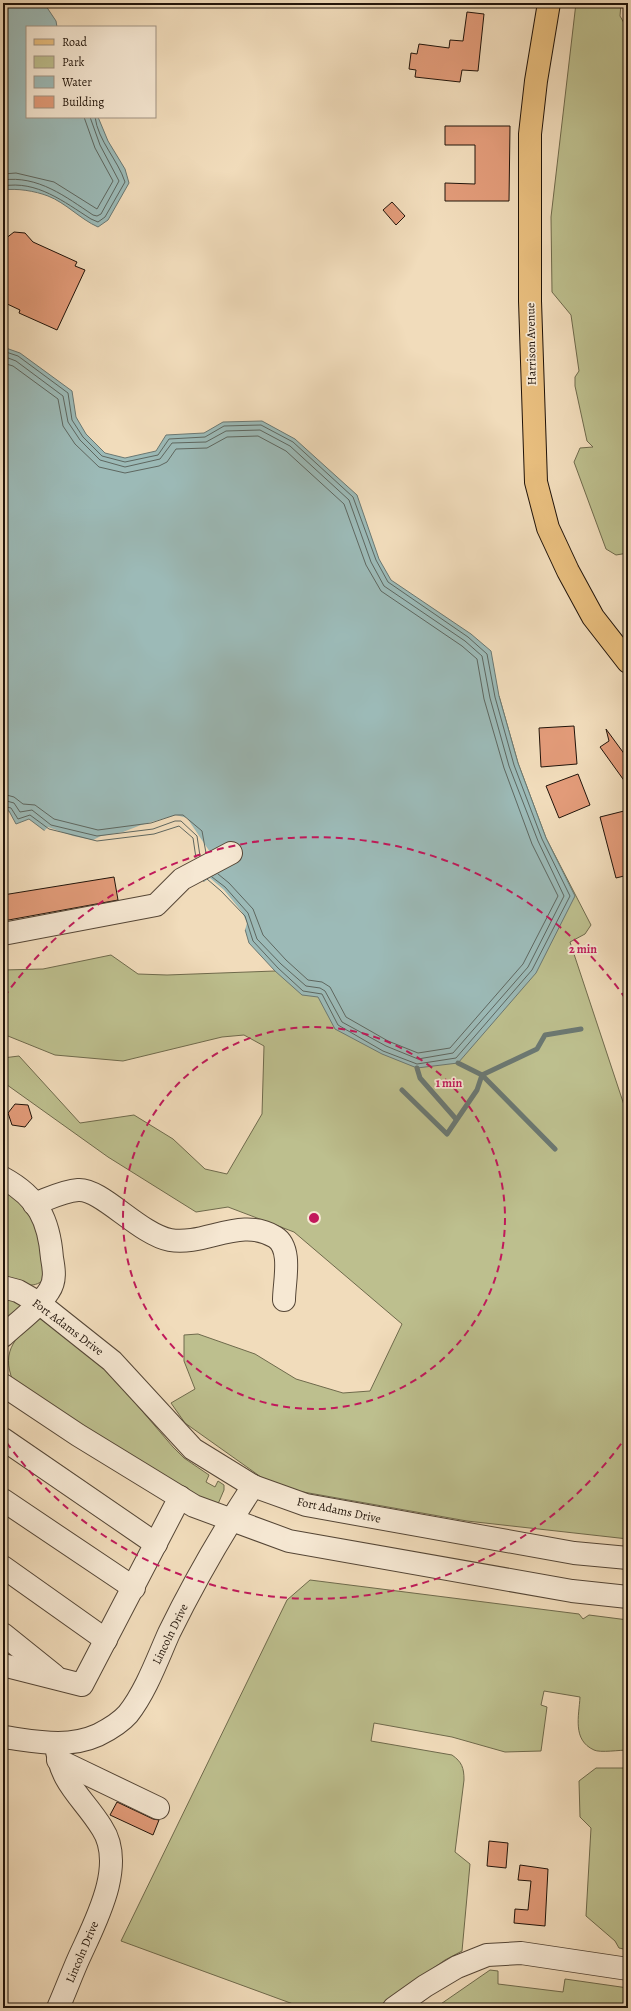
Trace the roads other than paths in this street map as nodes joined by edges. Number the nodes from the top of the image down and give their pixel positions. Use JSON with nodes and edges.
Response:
{"nodes":[{"id":1,"x":549,"y":3,"type":"edge"},
{"id":2,"x":628,"y":662,"type":"edge"},
{"id":3,"x":231,"y":853,"type":"dead end"},
{"id":4,"x":3,"y":934,"type":"edge"},
{"id":5,"x":3,"y":1178,"type":"edge"},
{"id":6,"x":34,"y":1204,"type":"junction"},
{"id":7,"x":3,"y":1287,"type":"edge"},
{"id":8,"x":284,"y":1300,"type":"dead end"},
{"id":9,"x":39,"y":1303,"type":"junction"},
{"id":10,"x":3,"y":1336,"type":"edge"},
{"id":11,"x":3,"y":1385,"type":"edge"},
{"id":12,"x":3,"y":1440,"type":"edge"},
{"id":13,"x":253,"y":1486,"type":"junction"},
{"id":14,"x":180,"y":1498,"type":"junction"},
{"id":15,"x":3,"y":1500,"type":"edge"},
{"id":16,"x":233,"y":1520,"type":"junction"},
{"id":17,"x":156,"y":1544,"type":"junction"},
{"id":18,"x":628,"y":1558,"type":"edge"},
{"id":19,"x":3,"y":1567,"type":"edge"},
{"id":20,"x":134,"y":1588,"type":"junction"},
{"id":21,"x":628,"y":1597,"type":"edge"},
{"id":22,"x":3,"y":1634,"type":"edge"},
{"id":23,"x":106,"y":1640,"type":"junction"},
{"id":24,"x":3,"y":1665,"type":"edge"},
{"id":25,"x":60,"y":1679,"type":"junction"},
{"id":26,"x":3,"y":1737,"type":"edge"},
{"id":27,"x":57,"y":1752,"type":"junction"},
{"id":28,"x":158,"y":1808,"type":"dead end"},
{"id":29,"x":628,"y":1969,"type":"edge"},
{"id":30,"x":58,"y":2008,"type":"edge"},
{"id":31,"x":394,"y":2008,"type":"edge"}],
"edges":[{"from":1,"to":2,"type":"main road","name":"Harrison Avenue"},
{"from":3,"to":4,"type":"street"},
{"from":5,"to":6,"type":"street"},
{"from":6,"to":8,"type":"street"},
{"from":6,"to":9,"type":"street"},
{"from":7,"to":9,"type":"street","name":"Fort Adams Drive"},
{"from":9,"to":10,"type":"street"},
{"from":9,"to":13,"type":"street","name":"Fort Adams Drive"},
{"from":11,"to":14,"type":"street"},
{"from":12,"to":17,"type":"street"},
{"from":13,"to":16,"type":"street","name":"Lincoln Drive"},
{"from":13,"to":18,"type":"street","name":"Fort Adams Drive"},
{"from":14,"to":16,"type":"street"},
{"from":14,"to":17,"type":"street"},
{"from":15,"to":20,"type":"street"},
{"from":16,"to":21,"type":"street"},
{"from":16,"to":27,"type":"street","name":"Lincoln Drive"},
{"from":17,"to":20,"type":"street"},
{"from":19,"to":23,"type":"street"},
{"from":20,"to":23,"type":"street"},
{"from":22,"to":25,"type":"street"},
{"from":23,"to":25,"type":"street"},
{"from":24,"to":25,"type":"street"},
{"from":26,"to":27,"type":"street","name":"Lincoln Drive"},
{"from":27,"to":28,"type":"street"},
{"from":27,"to":30,"type":"street","name":"Lincoln Drive"},
{"from":29,"to":31,"type":"street"}]}
